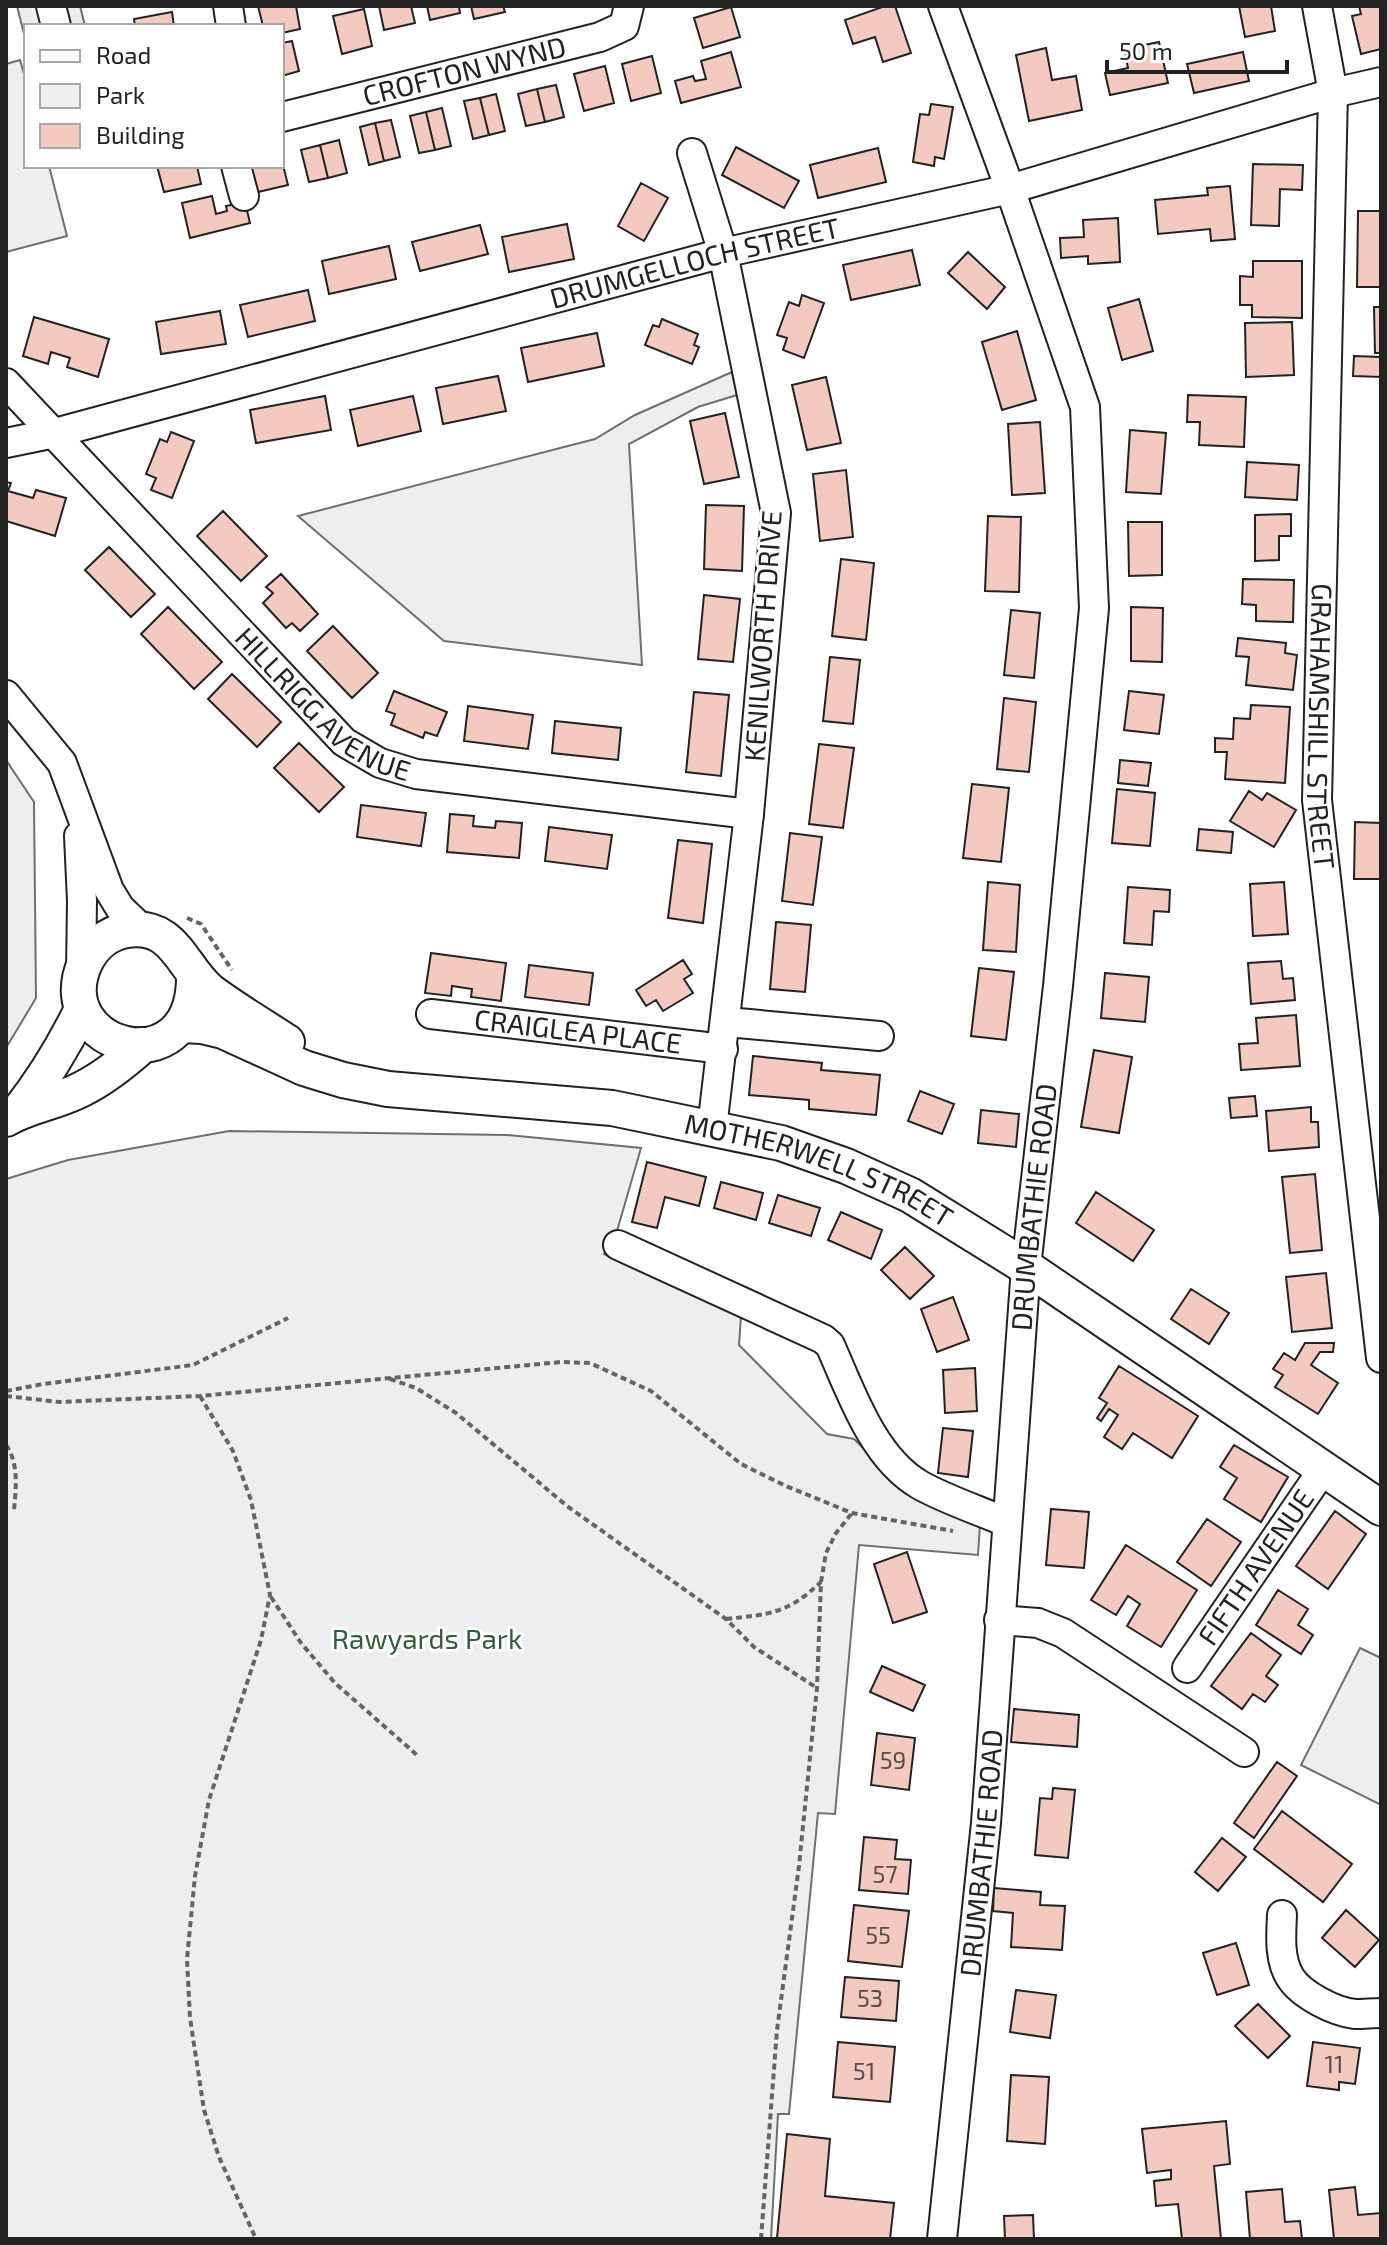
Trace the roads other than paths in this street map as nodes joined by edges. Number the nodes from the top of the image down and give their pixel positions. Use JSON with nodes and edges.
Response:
{"nodes":[{"id":1,"x":629,"y":6,"type":"edge"},
{"id":2,"x":943,"y":6,"type":"edge"},
{"id":3,"x":1317,"y":6,"type":"edge"},
{"id":4,"x":1381,"y":82,"type":"edge"},
{"id":5,"x":1333,"y":93,"type":"junction"},
{"id":6,"x":284,"y":116,"type":"edge"},
{"id":7,"x":692,"y":153,"type":"dead end"},
{"id":8,"x":237,"y":168,"type":"edge"},
{"id":9,"x":1010,"y":189,"type":"junction"},
{"id":10,"x":244,"y":196,"type":"dead end"},
{"id":11,"x":723,"y":253,"type":"junction"},
{"id":12,"x":6,"y":383,"type":"edge"},
{"id":13,"x":55,"y":433,"type":"junction"},
{"id":14,"x":6,"y":443,"type":"edge"},
{"id":15,"x":6,"y":695,"type":"edge"},
{"id":16,"x":72,"y":788,"type":"junction"},
{"id":17,"x":749,"y":814,"type":"junction"},
{"id":18,"x":143,"y":930,"type":"junction"},
{"id":19,"x":81,"y":972,"type":"junction"},
{"id":20,"x":194,"y":976,"type":"junction"},
{"id":21,"x":82,"y":1009,"type":"junction"},
{"id":22,"x":431,"y":1014,"type":"dead end"},
{"id":23,"x":181,"y":1025,"type":"junction"},
{"id":24,"x":725,"y":1036,"type":"junction"},
{"id":25,"x":879,"y":1036,"type":"dead end"},
{"id":26,"x":143,"y":1045,"type":"junction"},
{"id":27,"x":343,"y":1080,"type":"junction"},
{"id":28,"x":12,"y":1115,"type":"edge"},
{"id":29,"x":712,"y":1128,"type":"junction"},
{"id":30,"x":618,"y":1245,"type":"dead end"},
{"id":31,"x":1026,"y":1267,"type":"junction"},
{"id":32,"x":1381,"y":1358,"type":"edge"},
{"id":33,"x":1324,"y":1468,"type":"junction"},
{"id":34,"x":1380,"y":1505,"type":"edge"},
{"id":35,"x":1006,"y":1522,"type":"junction"},
{"id":36,"x":999,"y":1620,"type":"junction"},
{"id":37,"x":1187,"y":1668,"type":"dead end"},
{"id":38,"x":1244,"y":1752,"type":"dead end"},
{"id":39,"x":1282,"y":1915,"type":"dead end"},
{"id":40,"x":1381,"y":2013,"type":"edge"},
{"id":41,"x":942,"y":2239,"type":"edge"}],
"edges":[{"from":1,"to":6,"type":"street","name":"CROFTON WYND"},
{"from":2,"to":9,"type":"street","name":"DRUMBATHIE ROAD"},
{"from":3,"to":5,"type":"street","name":"GRAHAMSHILL STREET"},
{"from":4,"to":5,"type":"street","name":"DRUMGELLOCH STREET"},
{"from":5,"to":9,"type":"street","name":"DRUMGELLOCH STREET"},
{"from":5,"to":32,"type":"street","name":"GRAHAMSHILL STREET"},
{"from":7,"to":11,"type":"street","name":"KENILWORTH DRIVE"},
{"from":8,"to":10,"type":"street"},
{"from":9,"to":11,"type":"street","name":"DRUMGELLOCH STREET"},
{"from":9,"to":31,"type":"street","name":"DRUMBATHIE ROAD"},
{"from":11,"to":13,"type":"street","name":"DRUMGELLOCH STREET"},
{"from":11,"to":17,"type":"street","name":"KENILWORTH DRIVE"},
{"from":12,"to":13,"type":"street","name":"HILLRIGG AVENUE"},
{"from":13,"to":14,"type":"street","name":"DRUMGELLOCH STREET"},
{"from":13,"to":17,"type":"street","name":"HILLRIGG AVENUE"},
{"from":15,"to":16,"type":"street"},
{"from":16,"to":18,"type":"street"},
{"from":16,"to":19,"type":"street"},
{"from":17,"to":24,"type":"street","name":"KENILWORTH DRIVE"},
{"from":18,"to":19,"type":"main road"},
{"from":18,"to":20,"type":"main road"},
{"from":19,"to":21,"type":"main road"},
{"from":20,"to":23,"type":"main road"},
{"from":20,"to":27,"type":"main road"},
{"from":21,"to":26,"type":"main road"},
{"from":21,"to":28,"type":"main road"},
{"from":22,"to":24,"type":"street","name":"CRAIGLEA PLACE"},
{"from":23,"to":26,"type":"main road"},
{"from":23,"to":27,"type":"main road","name":"MOTHERWELL STREET"},
{"from":24,"to":25,"type":"street","name":"CRAIGLEA PLACE"},
{"from":24,"to":29,"type":"street","name":"KENILWORTH DRIVE"},
{"from":26,"to":28,"type":"main road"},
{"from":27,"to":29,"type":"main road","name":"MOTHERWELL STREET"},
{"from":29,"to":31,"type":"main road","name":"MOTHERWELL STREET"},
{"from":30,"to":35,"type":"street"},
{"from":31,"to":33,"type":"main road","name":"MOTHERWELL STREET"},
{"from":31,"to":35,"type":"street","name":"DRUMBATHIE ROAD"},
{"from":33,"to":34,"type":"main road","name":"MOTHERWELL STREET"},
{"from":33,"to":37,"type":"street","name":"FIFTH AVENUE"},
{"from":35,"to":36,"type":"street","name":"DRUMBATHIE ROAD"},
{"from":36,"to":38,"type":"street"},
{"from":36,"to":41,"type":"street","name":"DRUMBATHIE ROAD"},
{"from":39,"to":40,"type":"street"}]}
